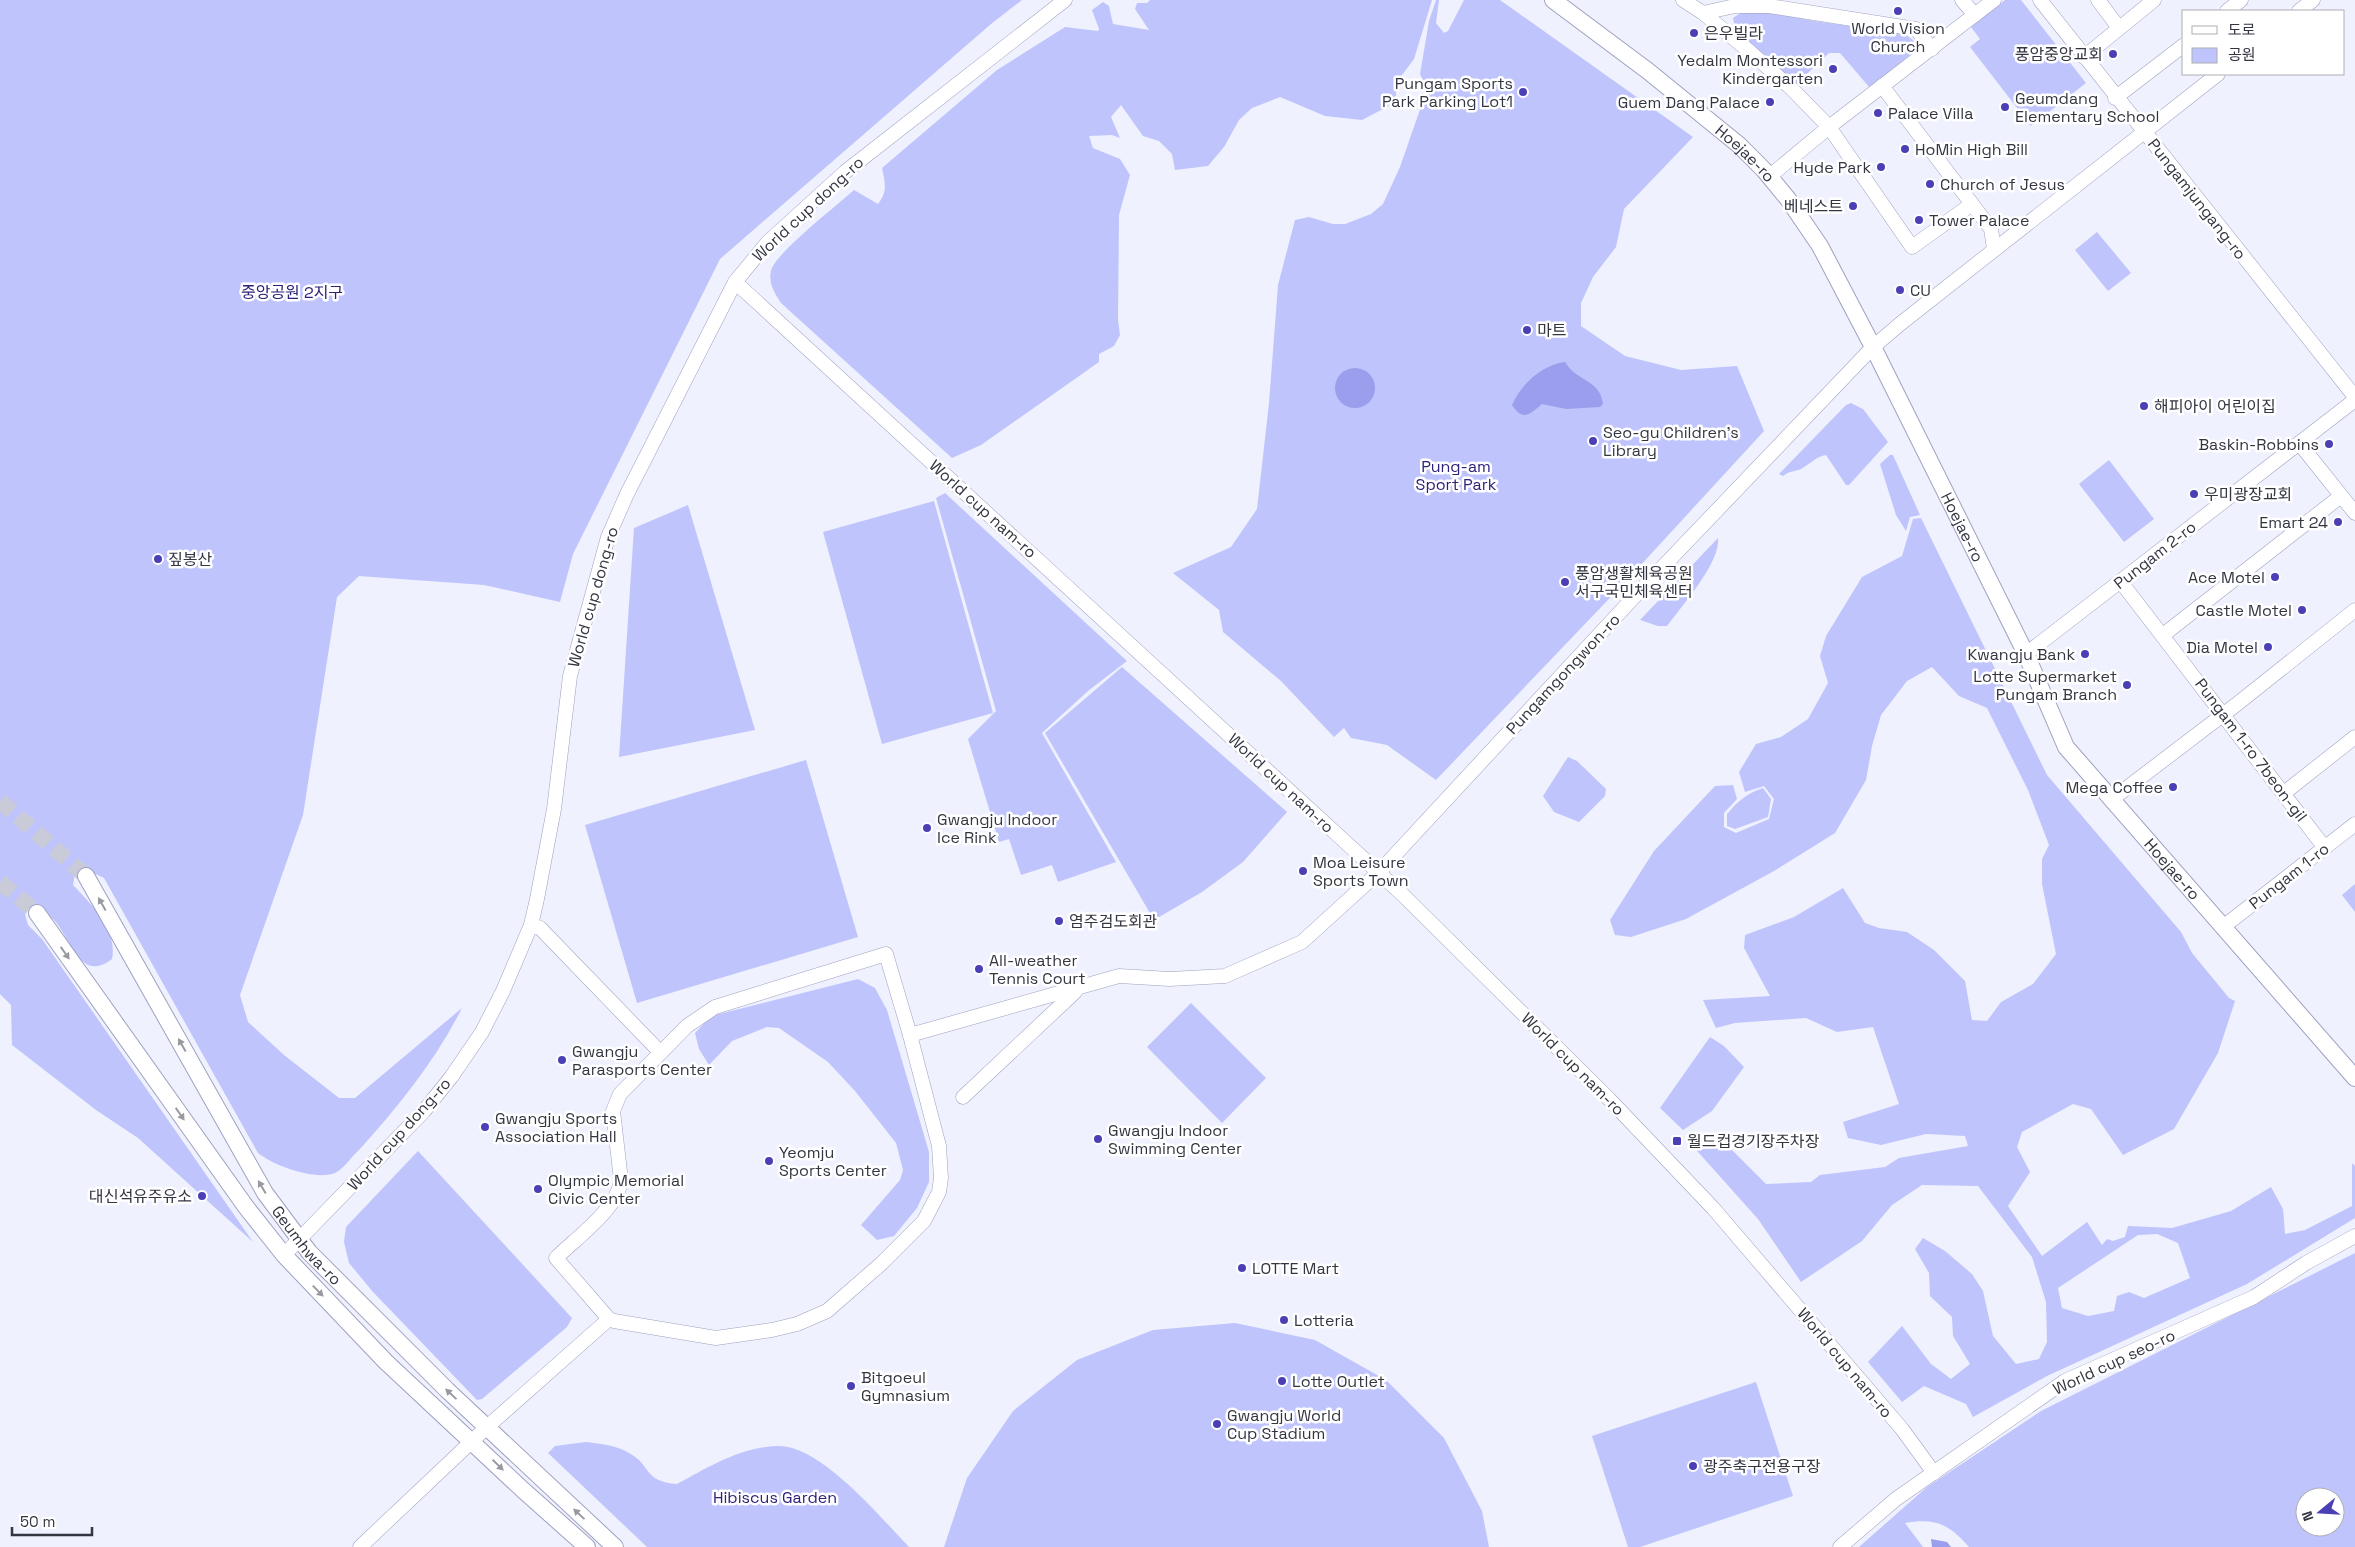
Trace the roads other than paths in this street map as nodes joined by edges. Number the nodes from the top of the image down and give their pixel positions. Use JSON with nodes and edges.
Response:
{"nodes":[{"id":1,"x":1065,"y":0,"type":"edge"},
{"id":2,"x":1553,"y":0,"type":"edge"},
{"id":3,"x":1683,"y":0,"type":"edge"},
{"id":4,"x":1962,"y":0,"type":"edge"},
{"id":5,"x":1994,"y":0,"type":"edge"},
{"id":6,"x":2040,"y":0,"type":"edge"},
{"id":7,"x":2098,"y":0,"type":"edge"},
{"id":8,"x":2154,"y":0,"type":"edge"},
{"id":9,"x":2241,"y":0,"type":"edge"},
{"id":10,"x":2313,"y":0,"type":"edge"},
{"id":11,"x":2228,"y":10,"type":"edge"},
{"id":12,"x":2299,"y":10,"type":"edge"},
{"id":13,"x":1703,"y":13,"type":"junction"},
{"id":14,"x":1975,"y":15,"type":"junction"},
{"id":15,"x":2119,"y":28,"type":"junction"},
{"id":16,"x":2182,"y":47,"type":"edge"},
{"id":17,"x":1932,"y":49,"type":"junction"},
{"id":18,"x":2084,"y":57,"type":"junction"},
{"id":19,"x":2217,"y":75,"type":"edge"},
{"id":20,"x":1882,"y":86,"type":"junction"},
{"id":21,"x":2116,"y":98,"type":"junction"},
{"id":22,"x":1829,"y":127,"type":"junction"},
{"id":23,"x":2144,"y":132,"type":"junction"},
{"id":24,"x":1770,"y":176,"type":"junction"},
{"id":25,"x":1972,"y":204,"type":"junction"},
{"id":26,"x":1994,"y":249,"type":"junction"},
{"id":27,"x":735,"y":282,"type":"junction"},
{"id":28,"x":1873,"y":347,"type":"junction"},
{"id":29,"x":2355,"y":398,"type":"edge"},
{"id":30,"x":2299,"y":443,"type":"junction"},
{"id":31,"x":2341,"y":496,"type":"junction"},
{"id":32,"x":2355,"y":513,"type":"edge"},
{"id":33,"x":2121,"y":582,"type":"junction"},
{"id":34,"x":2355,"y":610,"type":"edge"},
{"id":35,"x":2163,"y":635,"type":"junction"},
{"id":36,"x":2026,"y":654,"type":"junction"},
{"id":37,"x":2223,"y":715,"type":"junction"},
{"id":38,"x":2355,"y":738,"type":"edge"},
{"id":39,"x":2284,"y":793,"type":"junction"},
{"id":40,"x":2111,"y":800,"type":"junction"},
{"id":41,"x":2355,"y":824,"type":"edge"},
{"id":42,"x":2325,"y":848,"type":"junction"},
{"id":43,"x":1379,"y":872,"type":"junction"},
{"id":44,"x":86,"y":876,"type":"tunnel mouth"},
{"id":45,"x":37,"y":913,"type":"tunnel mouth"},
{"id":46,"x":531,"y":924,"type":"junction"},
{"id":47,"x":2223,"y":927,"type":"junction"},
{"id":48,"x":1077,"y":990,"type":"junction"},
{"id":49,"x":910,"y":1035,"type":"junction"},
{"id":50,"x":660,"y":1052,"type":"junction"},
{"id":51,"x":2355,"y":1078,"type":"edge"},
{"id":52,"x":963,"y":1097,"type":"dead end"},
{"id":53,"x":2355,"y":1236,"type":"edge"},
{"id":54,"x":300,"y":1241,"type":"junction"},
{"id":55,"x":284,"y":1255,"type":"junction"},
{"id":56,"x":609,"y":1319,"type":"junction"},
{"id":57,"x":487,"y":1427,"type":"junction"},
{"id":58,"x":472,"y":1441,"type":"junction"},
{"id":59,"x":1934,"y":1473,"type":"junction"},
{"id":60,"x":360,"y":1547,"type":"edge"},
{"id":61,"x":587,"y":1547,"type":"edge"},
{"id":62,"x":614,"y":1547,"type":"edge"},
{"id":63,"x":1840,"y":1547,"type":"edge"}],
"edges":[{"from":1,"to":27,"type":"street","name":"World cup dong-ro"},
{"from":2,"to":24,"type":"main road","name":"Hoejae-ro"},
{"from":3,"to":13,"type":"street"},
{"from":4,"to":14,"type":"street"},
{"from":5,"to":14,"type":"street"},
{"from":6,"to":18,"type":"street","name":"Pungamjungang-ro"},
{"from":7,"to":15,"type":"street"},
{"from":8,"to":15,"type":"street"},
{"from":9,"to":11,"type":"street"},
{"from":10,"to":12,"type":"street"},
{"from":13,"to":17,"type":"street"},
{"from":13,"to":22,"type":"street"},
{"from":14,"to":17,"type":"street"},
{"from":15,"to":18,"type":"street"},
{"from":16,"to":21,"type":"street"},
{"from":17,"to":20,"type":"street"},
{"from":18,"to":21,"type":"street","name":"Pungamjungang-ro"},
{"from":19,"to":23,"type":"street","name":"Pungamgongwon-ro"},
{"from":20,"to":22,"type":"street"},
{"from":20,"to":25,"type":"street"},
{"from":21,"to":23,"type":"street","name":"Pungamjungang-ro"},
{"from":22,"to":24,"type":"street"},
{"from":22,"to":25,"type":"street"},
{"from":23,"to":26,"type":"street","name":"Pungamgongwon-ro"},
{"from":23,"to":29,"type":"street","name":"Pungamjungang-ro"},
{"from":24,"to":28,"type":"main road","name":"Hoejae-ro"},
{"from":25,"to":26,"type":"street"},
{"from":26,"to":28,"type":"street","name":"Pungamgongwon-ro"},
{"from":27,"to":43,"type":"street","name":"World cup nam-ro"},
{"from":27,"to":46,"type":"street","name":"World cup dong-ro"},
{"from":28,"to":36,"type":"main road","name":"Hoejae-ro"},
{"from":28,"to":43,"type":"street","name":"Pungamgongwon-ro"},
{"from":29,"to":30,"type":"street","name":"Pungam 2-ro"},
{"from":30,"to":31,"type":"street"},
{"from":30,"to":33,"type":"street","name":"Pungam 2-ro"},
{"from":31,"to":32,"type":"street"},
{"from":31,"to":35,"type":"street"},
{"from":33,"to":35,"type":"street","name":"Pungam 1-ro 7beon-gil"},
{"from":33,"to":36,"type":"street","name":"Pungam 2-ro"},
{"from":34,"to":37,"type":"street"},
{"from":35,"to":37,"type":"street","name":"Pungam 1-ro 7beon-gil"},
{"from":36,"to":40,"type":"main road","name":"Hoejae-ro"},
{"from":37,"to":39,"type":"street","name":"Pungam 1-ro 7beon-gil"},
{"from":37,"to":40,"type":"street"},
{"from":38,"to":39,"type":"street"},
{"from":39,"to":42,"type":"street","name":"Pungam 1-ro 7beon-gil"},
{"from":40,"to":47,"type":"main road","name":"Hoejae-ro"},
{"from":41,"to":42,"type":"street","name":"Pungam 1-ro"},
{"from":42,"to":47,"type":"street","name":"Pungam 1-ro"},
{"from":43,"to":48,"type":"street","name":"Pungamgongwon-ro"},
{"from":43,"to":59,"type":"street","name":"World cup nam-ro"},
{"from":54,"to":44,"type":"main road","name":"Geumhwa-ro","one_way":true},
{"from":45,"to":55,"type":"main road","name":"Geumhwa-ro","one_way":true},
{"from":46,"to":50,"type":"street"},
{"from":46,"to":54,"type":"street","name":"World cup dong-ro"},
{"from":47,"to":51,"type":"main road","name":"Hoejae-ro"},
{"from":48,"to":49,"type":"street"},
{"from":48,"to":52,"type":"street"},
{"from":49,"to":50,"type":"street"},
{"from":49,"to":56,"type":"street"},
{"from":50,"to":56,"type":"street"},
{"from":53,"to":59,"type":"street","name":"World cup seo-ro"},
{"from":54,"to":55,"type":"street","name":"World cup dong-ro"},
{"from":57,"to":54,"type":"main road","name":"Geumhwa-ro","one_way":true},
{"from":55,"to":58,"type":"main road","name":"Geumhwa-ro","one_way":true},
{"from":56,"to":57,"type":"street"},
{"from":57,"to":58,"type":"street"},
{"from":62,"to":57,"type":"main road","name":"Geumhwa-ro","one_way":true},
{"from":58,"to":60,"type":"street"},
{"from":58,"to":61,"type":"main road","name":"Geumhwa-ro","one_way":true},
{"from":59,"to":63,"type":"street","name":"World cup seo-ro"}]}
